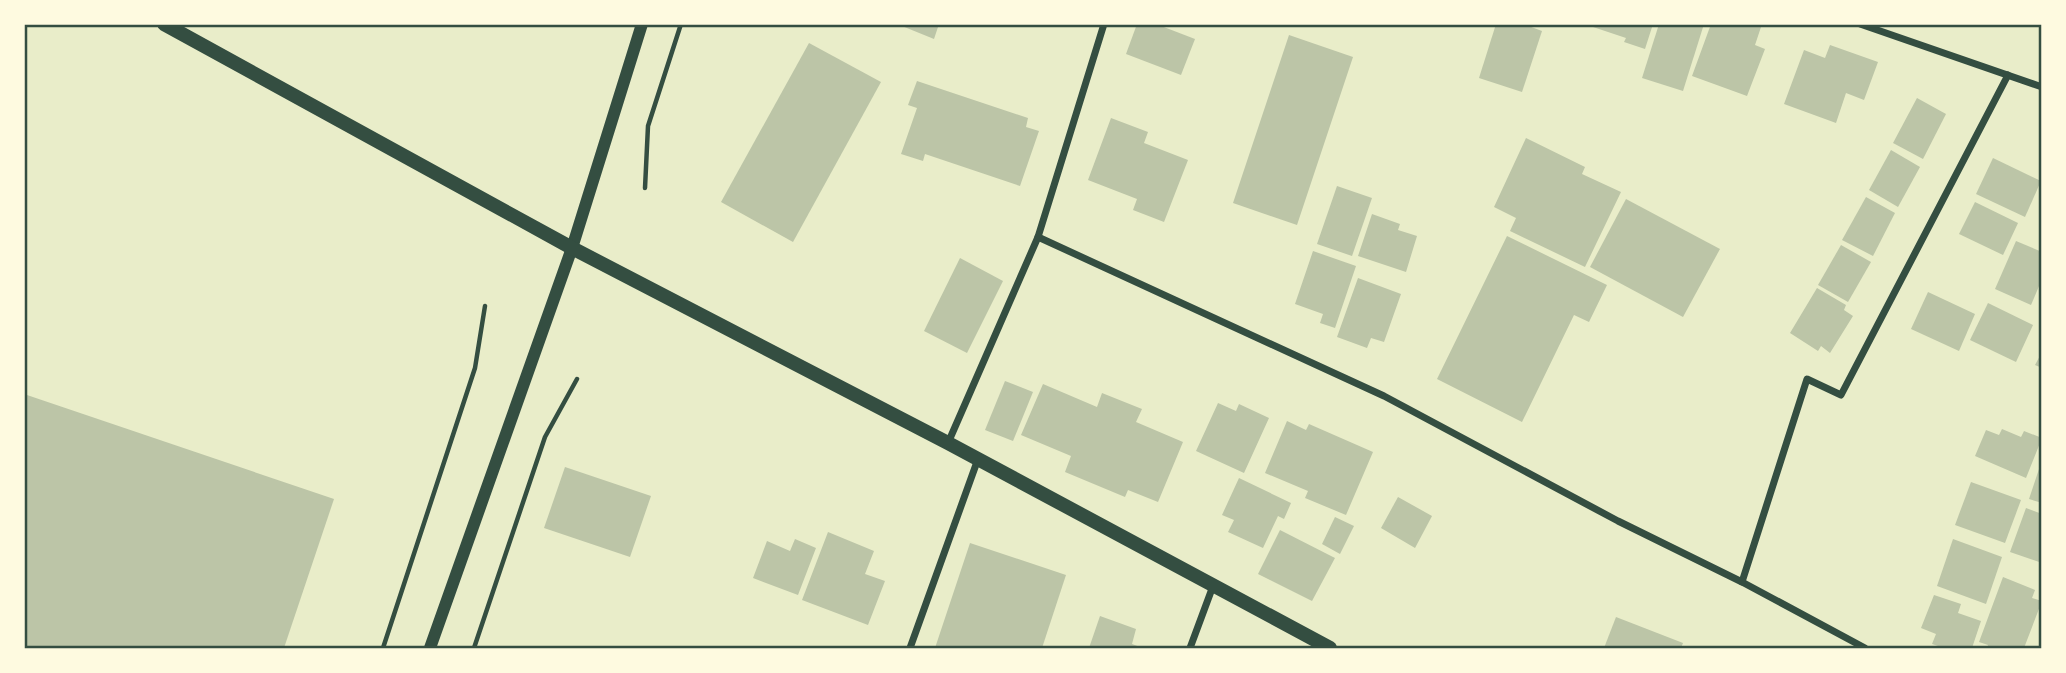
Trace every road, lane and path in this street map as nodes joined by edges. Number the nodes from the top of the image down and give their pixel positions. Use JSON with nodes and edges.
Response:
{"nodes":[{"id":1,"x":164,"y":24,"type":"edge"},
{"id":2,"x":642,"y":24,"type":"edge"},
{"id":3,"x":681,"y":24,"type":"edge"},
{"id":4,"x":1104,"y":24,"type":"edge"},
{"id":5,"x":1860,"y":24,"type":"edge"},
{"id":6,"x":2008,"y":75,"type":"junction"},
{"id":7,"x":2042,"y":87,"type":"edge"},
{"id":8,"x":645,"y":188,"type":"dead end"},
{"id":9,"x":1038,"y":237,"type":"junction"},
{"id":10,"x":572,"y":248,"type":"junction"},
{"id":11,"x":485,"y":306,"type":"dead end"},
{"id":12,"x":577,"y":379,"type":"dead end"},
{"id":13,"x":948,"y":443,"type":"junction"},
{"id":14,"x":978,"y":459,"type":"junction"},
{"id":15,"x":1742,"y":582,"type":"junction"},
{"id":16,"x":1213,"y":586,"type":"junction"},
{"id":17,"x":383,"y":649,"type":"edge"},
{"id":18,"x":430,"y":649,"type":"edge"},
{"id":19,"x":474,"y":649,"type":"edge"},
{"id":20,"x":910,"y":649,"type":"edge"},
{"id":21,"x":1191,"y":649,"type":"edge"},
{"id":22,"x":1329,"y":649,"type":"edge"},
{"id":23,"x":1865,"y":649,"type":"edge"}],
"edges":[{"from":1,"to":10,"type":"main road"},
{"from":2,"to":10,"type":"street"},
{"from":3,"to":8,"type":"path"},
{"from":4,"to":9,"type":"street"},
{"from":5,"to":6,"type":"street"},
{"from":6,"to":7,"type":"street"},
{"from":6,"to":15,"type":"street"},
{"from":9,"to":13,"type":"street"},
{"from":9,"to":15,"type":"street"},
{"from":10,"to":13,"type":"main road"},
{"from":10,"to":18,"type":"street"},
{"from":11,"to":17,"type":"path"},
{"from":12,"to":19,"type":"path"},
{"from":13,"to":14,"type":"main road"},
{"from":14,"to":16,"type":"main road"},
{"from":14,"to":20,"type":"street"},
{"from":15,"to":23,"type":"street"},
{"from":16,"to":21,"type":"street"},
{"from":16,"to":22,"type":"main road"}]}
